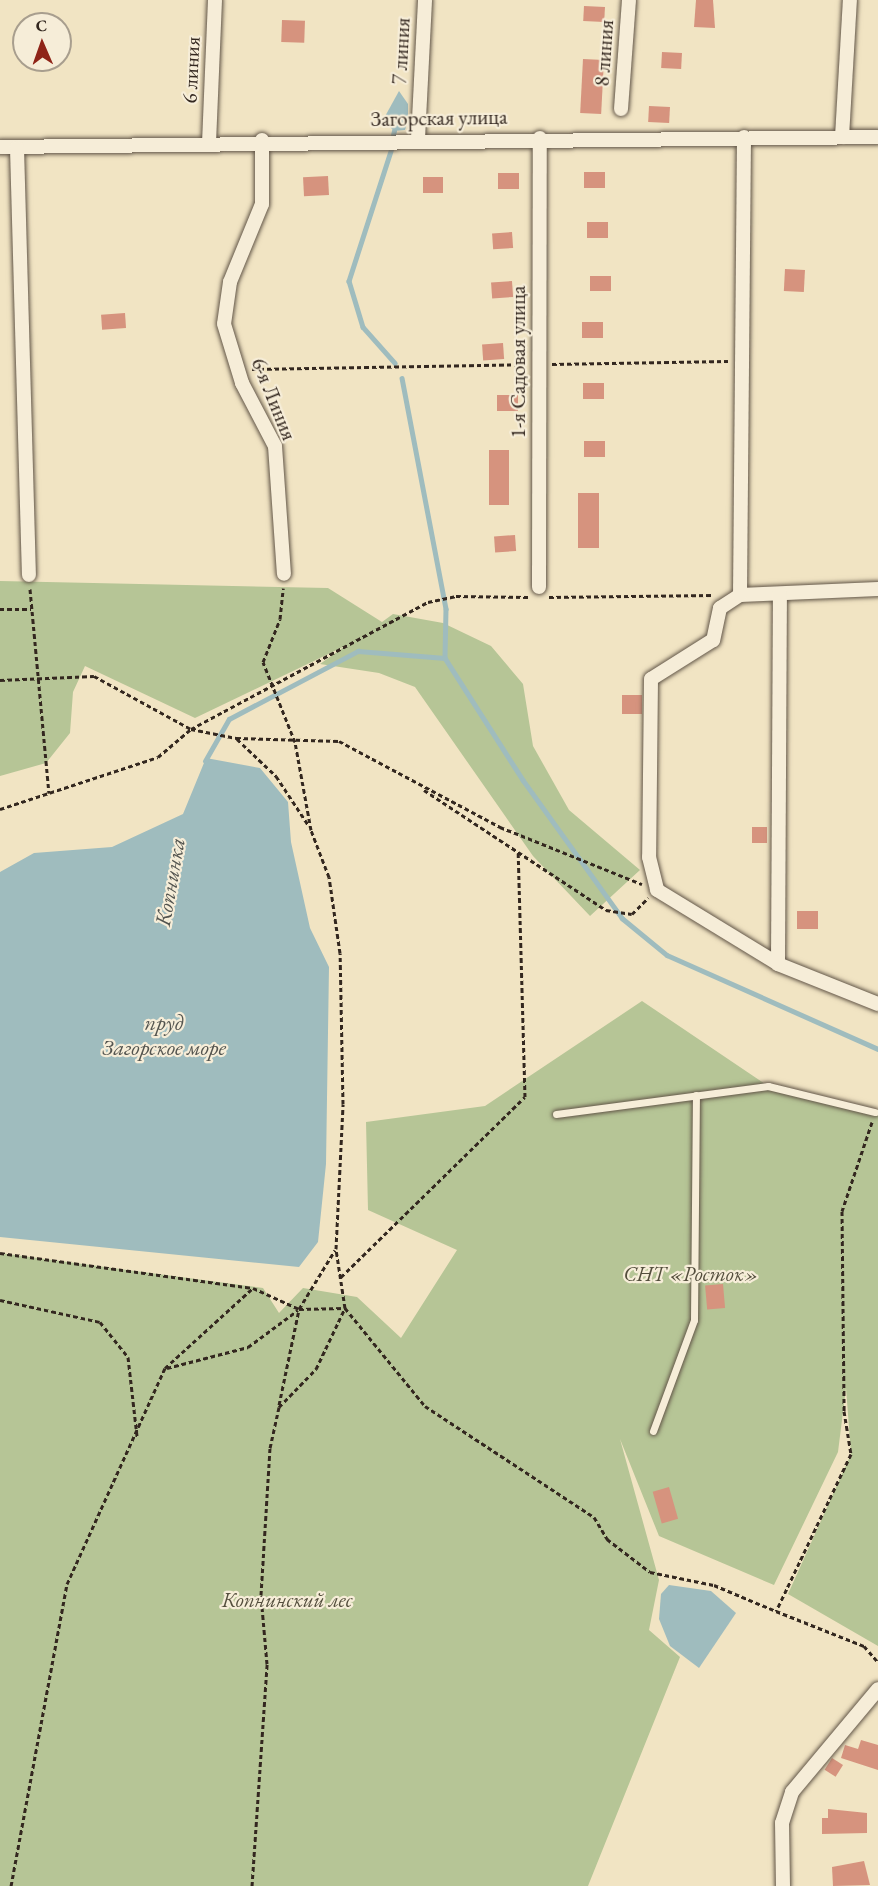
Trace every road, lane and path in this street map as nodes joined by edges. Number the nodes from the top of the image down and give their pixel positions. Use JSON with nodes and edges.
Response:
{"nodes":[{"id":1,"x":215,"y":0,"type":"edge"},
{"id":2,"x":425,"y":0,"type":"edge"},
{"id":3,"x":629,"y":0,"type":"edge"},
{"id":4,"x":850,"y":0,"type":"edge"},
{"id":5,"x":621,"y":109,"type":"dead end"},
{"id":6,"x":744,"y":136,"type":"junction"},
{"id":7,"x":842,"y":137,"type":"junction"},
{"id":8,"x":878,"y":137,"type":"edge"},
{"id":9,"x":540,"y":138,"type":"junction"},
{"id":10,"x":418,"y":139,"type":"junction"},
{"id":11,"x":262,"y":140,"type":"junction"},
{"id":12,"x":209,"y":142,"type":"junction"},
{"id":13,"x":0,"y":147,"type":"edge"},
{"id":14,"x":17,"y":148,"type":"junction"},
{"id":15,"x":742,"y":360,"type":"junction"},
{"id":16,"x":539,"y":364,"type":"junction"},
{"id":17,"x":238,"y":369,"type":"junction"},
{"id":18,"x":284,"y":574,"type":"joint"},
{"id":19,"x":29,"y":575,"type":"joint"},
{"id":20,"x":539,"y":587,"type":"dead end"},
{"id":21,"x":878,"y":589,"type":"edge"},
{"id":22,"x":780,"y":594,"type":"junction"},
{"id":23,"x":740,"y":595,"type":"junction"},
{"id":24,"x":0,"y":609,"type":"edge"},
{"id":25,"x":32,"y":609,"type":"junction"},
{"id":26,"x":38,"y":679,"type":"junction"},
{"id":27,"x":0,"y":680,"type":"edge"},
{"id":28,"x":274,"y":689,"type":"junction"},
{"id":29,"x":190,"y":729,"type":"junction"},
{"id":30,"x":236,"y":738,"type":"junction"},
{"id":31,"x":295,"y":742,"type":"junction"},
{"id":32,"x":424,"y":790,"type":"junction"},
{"id":33,"x":49,"y":793,"type":"junction"},
{"id":34,"x":0,"y":808,"type":"edge"},
{"id":35,"x":311,"y":830,"type":"junction"},
{"id":36,"x":518,"y":852,"type":"junction"},
{"id":37,"x":657,"y":890,"type":"junction"},
{"id":38,"x":778,"y":964,"type":"junction"},
{"id":39,"x":878,"y":1004,"type":"edge"},
{"id":40,"x":696,"y":1095,"type":"junction"},
{"id":41,"x":876,"y":1112,"type":"joint"},
{"id":42,"x":556,"y":1114,"type":"dead end"},
{"id":43,"x":336,"y":1249,"type":"junction"},
{"id":44,"x":0,"y":1253,"type":"edge"},
{"id":45,"x":341,"y":1277,"type":"junction"},
{"id":46,"x":253,"y":1288,"type":"junction"},
{"id":47,"x":0,"y":1300,"type":"edge"},
{"id":48,"x":345,"y":1308,"type":"junction"},
{"id":49,"x":299,"y":1309,"type":"junction"},
{"id":50,"x":165,"y":1368,"type":"junction"},
{"id":51,"x":279,"y":1407,"type":"junction"},
{"id":52,"x":653,"y":1431,"type":"dead end"},
{"id":53,"x":137,"y":1438,"type":"junction"},
{"id":54,"x":776,"y":1611,"type":"junction"},
{"id":55,"x":878,"y":1662,"type":"edge"},
{"id":56,"x":878,"y":1689,"type":"edge"},
{"id":57,"x":11,"y":1886,"type":"edge"},
{"id":58,"x":252,"y":1886,"type":"edge"},
{"id":59,"x":783,"y":1886,"type":"edge"}],
"edges":[{"from":1,"to":12,"type":"street","name":"6 линия"},
{"from":2,"to":10,"type":"street","name":"7 линия"},
{"from":3,"to":5,"type":"street","name":"8 линия"},
{"from":4,"to":7,"type":"street"},
{"from":6,"to":7,"type":"street","name":"Загорская улица"},
{"from":6,"to":9,"type":"street","name":"Загорская улица"},
{"from":6,"to":15,"type":"street"},
{"from":7,"to":8,"type":"street","name":"Загорская улица"},
{"from":9,"to":10,"type":"street","name":"Загорская улица"},
{"from":9,"to":16,"type":"street","name":"1-я Садовая улица"},
{"from":10,"to":11,"type":"street","name":"Загорская улица"},
{"from":11,"to":12,"type":"street","name":"Загорская улица"},
{"from":11,"to":17,"type":"street","name":"6-я Линия"},
{"from":12,"to":14,"type":"street","name":"Загорская улица"},
{"from":13,"to":14,"type":"street","name":"Загорская улица"},
{"from":14,"to":19,"type":"street"},
{"from":15,"to":16,"type":"path"},
{"from":15,"to":23,"type":"street"},
{"from":16,"to":17,"type":"path"},
{"from":16,"to":20,"type":"street","name":"1-я Садовая улица"},
{"from":17,"to":18,"type":"street","name":"6-я Линия"},
{"from":18,"to":28,"type":"path"},
{"from":19,"to":25,"type":"path"},
{"from":21,"to":22,"type":"street"},
{"from":22,"to":23,"type":"street"},
{"from":22,"to":38,"type":"street"},
{"from":23,"to":28,"type":"path"},
{"from":23,"to":37,"type":"street"},
{"from":24,"to":25,"type":"path"},
{"from":25,"to":26,"type":"path"},
{"from":26,"to":27,"type":"path"},
{"from":26,"to":29,"type":"path"},
{"from":26,"to":33,"type":"path"},
{"from":28,"to":29,"type":"path"},
{"from":28,"to":31,"type":"path"},
{"from":29,"to":30,"type":"path"},
{"from":29,"to":33,"type":"path"},
{"from":30,"to":31,"type":"path"},
{"from":30,"to":35,"type":"path"},
{"from":31,"to":32,"type":"path"},
{"from":31,"to":35,"type":"path"},
{"from":32,"to":36,"type":"path"},
{"from":32,"to":37,"type":"path"},
{"from":33,"to":34,"type":"path"},
{"from":35,"to":43,"type":"path"},
{"from":36,"to":37,"type":"path"},
{"from":36,"to":45,"type":"path"},
{"from":37,"to":38,"type":"street"},
{"from":38,"to":39,"type":"street"},
{"from":40,"to":41,"type":"lane"},
{"from":40,"to":42,"type":"lane"},
{"from":40,"to":52,"type":"lane"},
{"from":41,"to":54,"type":"path"},
{"from":43,"to":45,"type":"path"},
{"from":43,"to":49,"type":"path"},
{"from":44,"to":46,"type":"path"},
{"from":45,"to":48,"type":"path"},
{"from":46,"to":49,"type":"path"},
{"from":46,"to":50,"type":"path"},
{"from":47,"to":53,"type":"path"},
{"from":48,"to":49,"type":"path"},
{"from":48,"to":51,"type":"path"},
{"from":48,"to":54,"type":"path"},
{"from":49,"to":50,"type":"path"},
{"from":49,"to":51,"type":"path"},
{"from":50,"to":53,"type":"path"},
{"from":51,"to":58,"type":"path"},
{"from":53,"to":57,"type":"path"},
{"from":54,"to":55,"type":"path"},
{"from":56,"to":59,"type":"street"}]}
